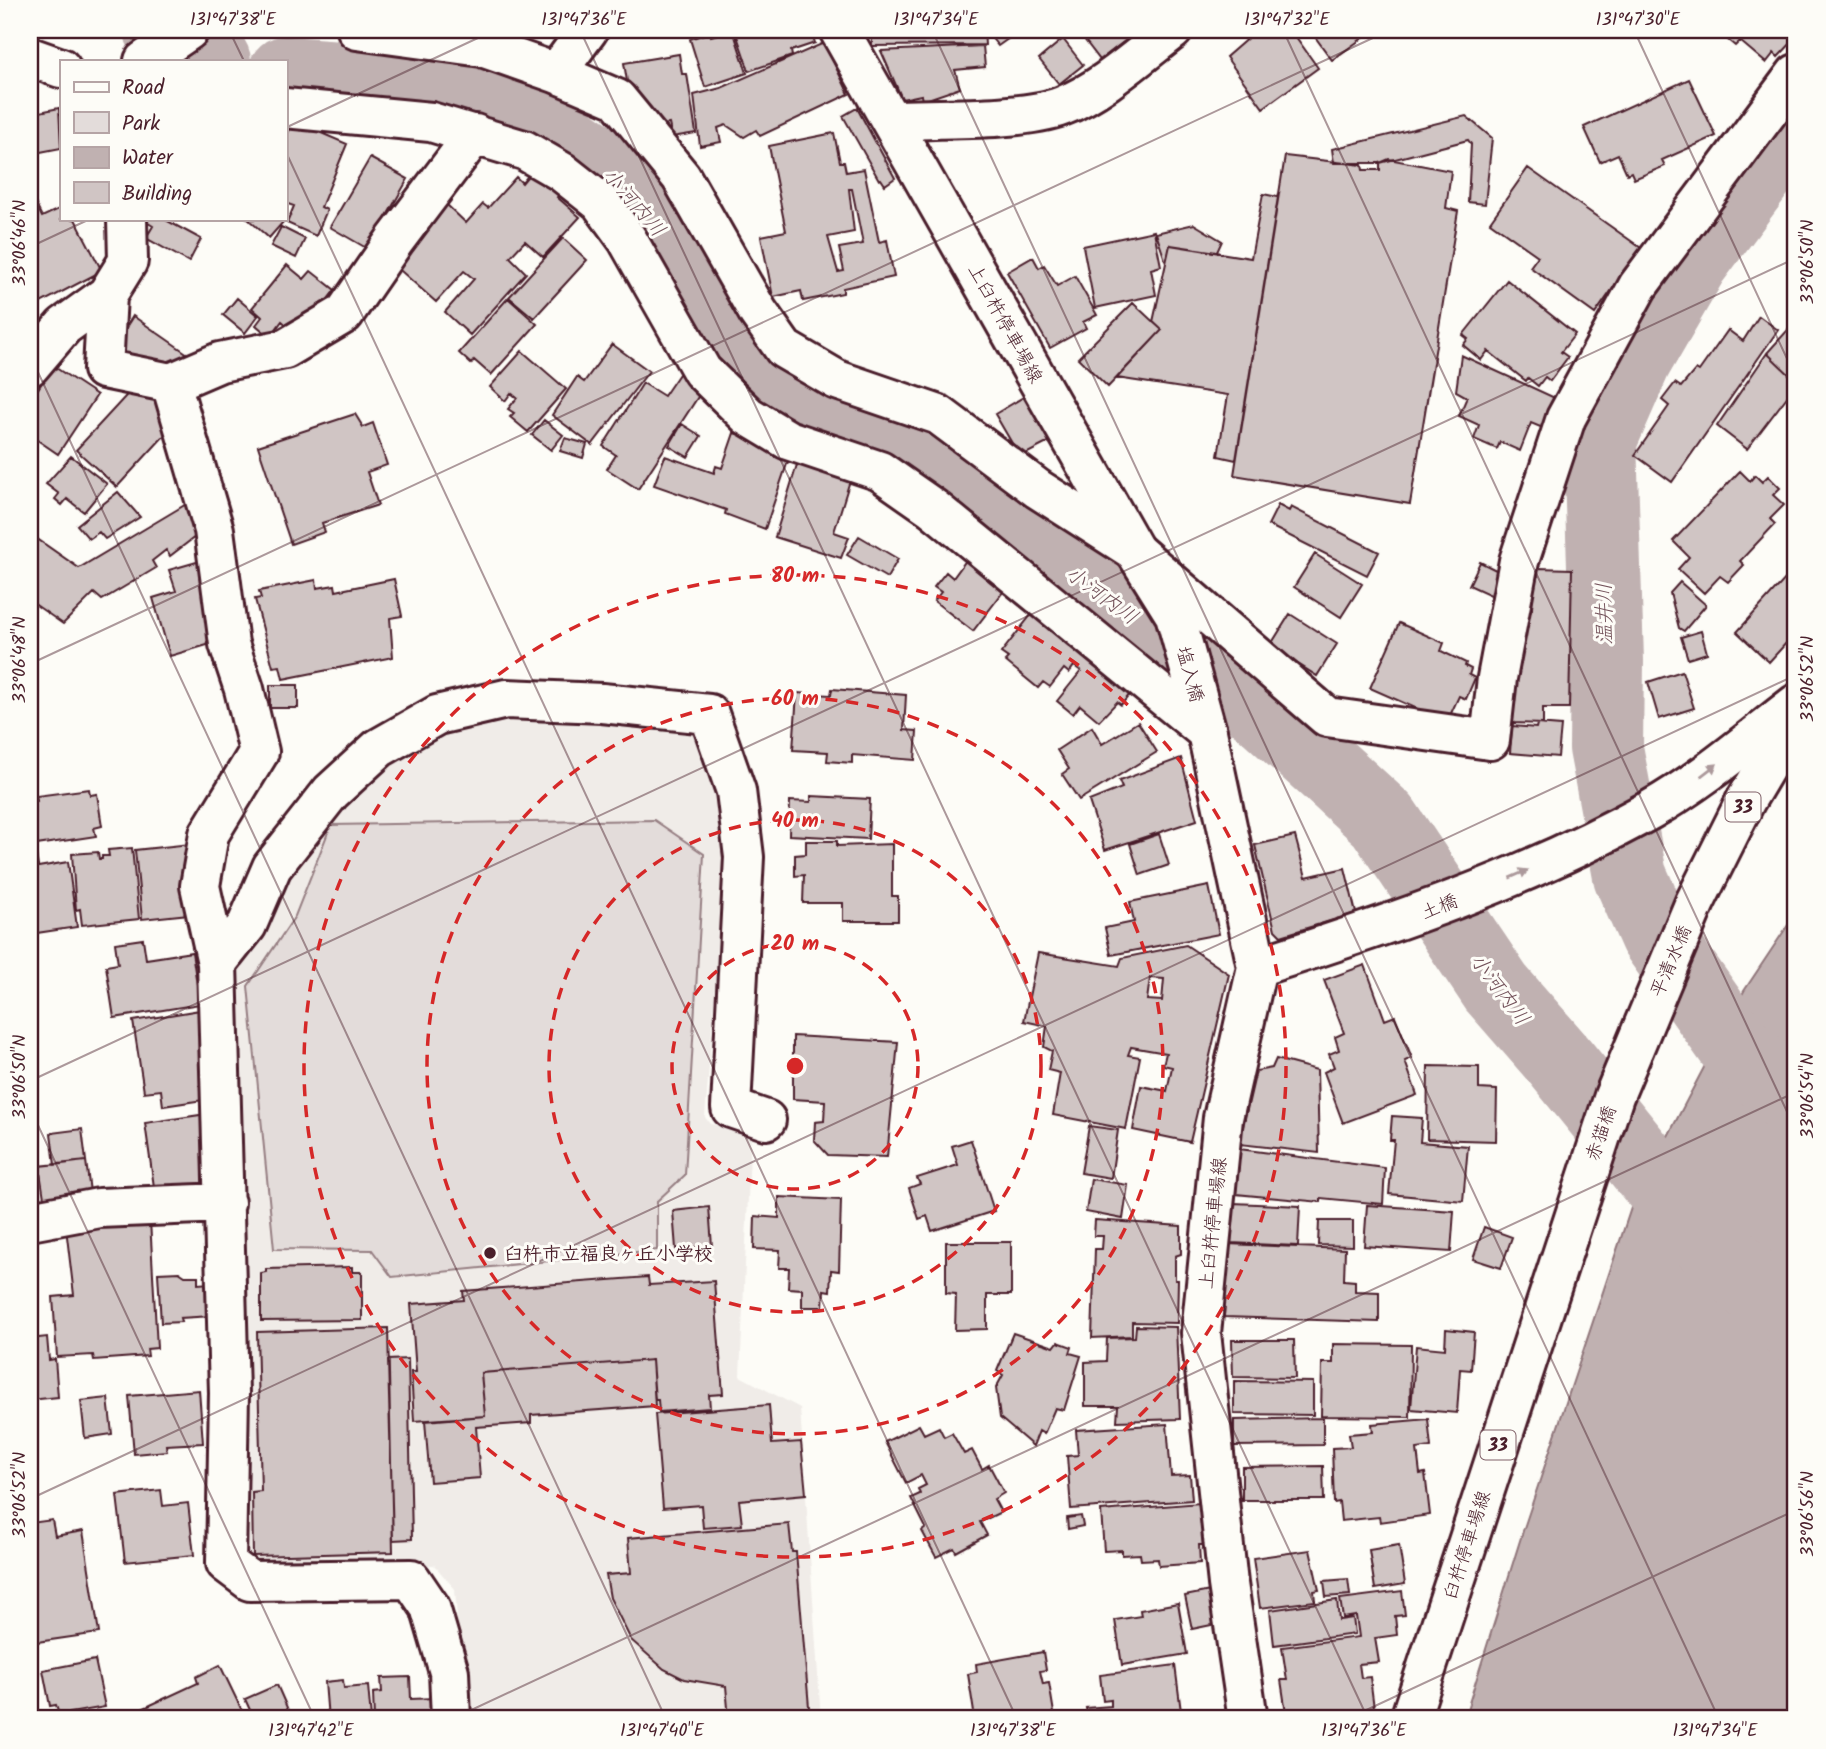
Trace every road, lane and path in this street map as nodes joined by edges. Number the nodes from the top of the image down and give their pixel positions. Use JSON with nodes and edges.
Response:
{"nodes":[{"id":1,"x":189,"y":30,"type":"edge"},
{"id":2,"x":357,"y":30,"type":"edge"},
{"id":3,"x":588,"y":30,"type":"edge"},
{"id":4,"x":839,"y":30,"type":"edge"},
{"id":5,"x":1173,"y":30,"type":"edge"},
{"id":6,"x":30,"y":57,"type":"edge"},
{"id":7,"x":146,"y":60,"type":"edge"},
{"id":8,"x":60,"y":68,"type":"edge"},
{"id":9,"x":556,"y":73,"type":"junction"},
{"id":10,"x":1796,"y":74,"type":"edge"},
{"id":11,"x":287,"y":108,"type":"edge"},
{"id":12,"x":892,"y":120,"type":"junction"},
{"id":13,"x":475,"y":134,"type":"junction"},
{"id":14,"x":127,"y":220,"type":"edge"},
{"id":15,"x":107,"y":295,"type":"junction"},
{"id":16,"x":30,"y":366,"type":"edge"},
{"id":17,"x":171,"y":383,"type":"junction"},
{"id":18,"x":1135,"y":551,"type":"junction"},
{"id":19,"x":1175,"y":615,"type":"joint"},
{"id":20,"x":1796,"y":704,"type":"edge"},
{"id":21,"x":1796,"y":716,"type":"edge"},
{"id":22,"x":1207,"y":732,"type":"junction"},
{"id":23,"x":217,"y":962,"type":"junction"},
{"id":24,"x":1257,"y":967,"type":"junction"},
{"id":25,"x":1614,"y":1096,"type":"joint"},
{"id":26,"x":766,"y":1121,"type":"dead end"},
{"id":27,"x":1587,"y":1171,"type":"joint"},
{"id":28,"x":225,"y":1203,"type":"junction"},
{"id":29,"x":30,"y":1221,"type":"edge"},
{"id":30,"x":451,"y":1719,"type":"edge"},
{"id":31,"x":1248,"y":1719,"type":"edge"},
{"id":32,"x":1410,"y":1719,"type":"edge"}],
"edges":[{"from":1,"to":7,"type":"street"},
{"from":2,"to":9,"type":"street"},
{"from":3,"to":9,"type":"street"},
{"from":4,"to":12,"type":"street","name":"上臼杵停車場線"},
{"from":5,"to":12,"type":"street"},
{"from":6,"to":8,"type":"street"},
{"from":9,"to":18,"type":"street"},
{"from":10,"to":18,"type":"street"},
{"from":11,"to":13,"type":"street"},
{"from":12,"to":18,"type":"street","name":"上臼杵停車場線"},
{"from":13,"to":17,"type":"street"},
{"from":13,"to":22,"type":"street"},
{"from":14,"to":15,"type":"street"},
{"from":15,"to":16,"type":"street"},
{"from":15,"to":17,"type":"street"},
{"from":17,"to":23,"type":"street"},
{"from":18,"to":19,"type":"street","name":"上臼杵停車場線"},
{"from":19,"to":22,"type":"street","name":"塩入橋"},
{"from":24,"to":20,"type":"street","name":"土橋","one_way":true},
{"from":21,"to":25,"type":"street","name":"平清水橋","number":"33"},
{"from":22,"to":24,"type":"street","name":"上臼杵停車場線"},
{"from":23,"to":26,"type":"street"},
{"from":23,"to":28,"type":"street"},
{"from":24,"to":31,"type":"street","name":"上臼杵停車場線"},
{"from":25,"to":27,"type":"street","name":"赤猫橋","number":"33"},
{"from":27,"to":32,"type":"street","name":"臼杵停車場線","number":"33"},
{"from":28,"to":29,"type":"street"},
{"from":28,"to":30,"type":"street"}]}
